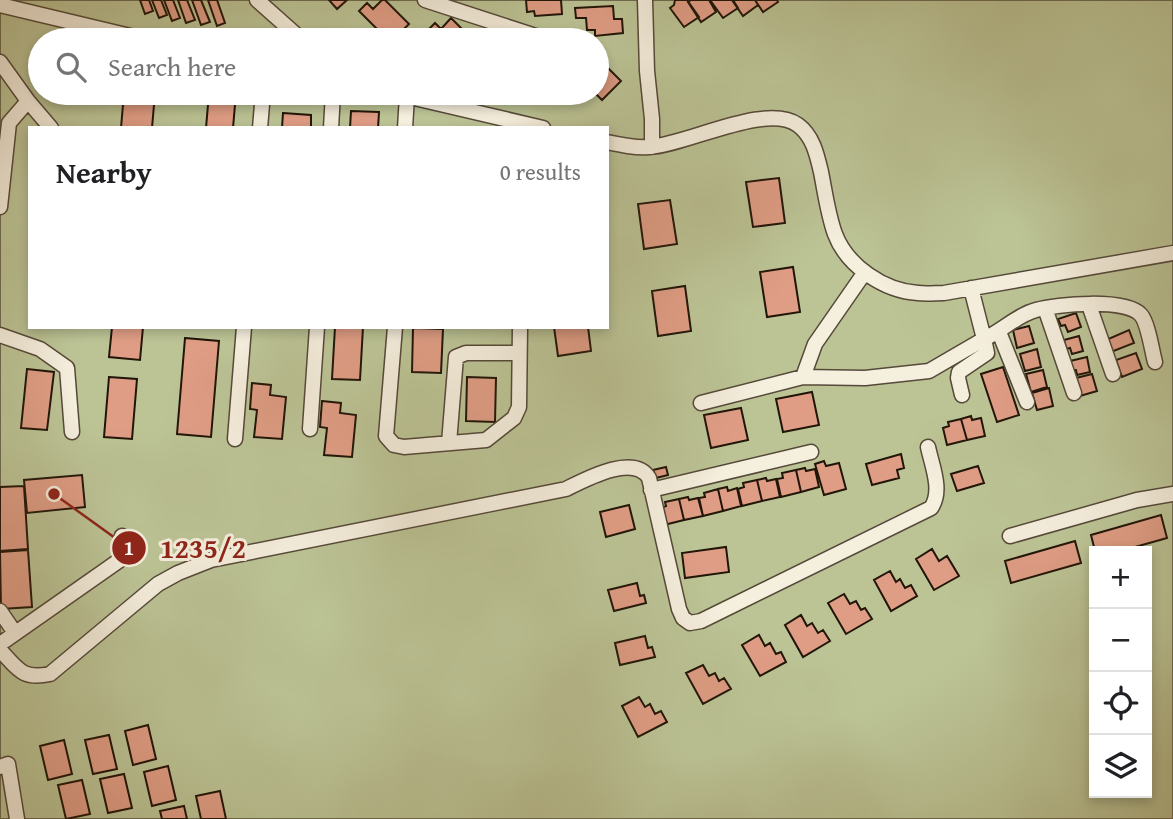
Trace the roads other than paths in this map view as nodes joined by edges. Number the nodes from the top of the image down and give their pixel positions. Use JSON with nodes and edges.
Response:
{"nodes":[{"id":1,"x":257,"y":0,"type":"edge"},
{"id":2,"x":425,"y":0,"type":"edge"},
{"id":3,"x":645,"y":0,"type":"edge"},
{"id":4,"x":0,"y":5,"type":"edge"},
{"id":5,"x":97,"y":28,"type":"edge"},
{"id":6,"x":288,"y":28,"type":"edge"},
{"id":7,"x":511,"y":28,"type":"edge"},
{"id":8,"x":0,"y":62,"type":"edge"},
{"id":9,"x":28,"y":101,"type":"joint"},
{"id":10,"x":31,"y":105,"type":"edge"},
{"id":11,"x":262,"y":105,"type":"edge"},
{"id":12,"x":332,"y":105,"type":"edge"},
{"id":13,"x":402,"y":105,"type":"edge"},
{"id":14,"x":443,"y":105,"type":"edge"},
{"id":15,"x":49,"y":126,"type":"edge"},
{"id":16,"x":260,"y":126,"type":"edge"},
{"id":17,"x":331,"y":126,"type":"edge"},
{"id":18,"x":405,"y":126,"type":"edge"},
{"id":19,"x":525,"y":126,"type":"edge"},
{"id":20,"x":609,"y":142,"type":"edge"},
{"id":21,"x":652,"y":148,"type":"junction"},
{"id":22,"x":0,"y":207,"type":"edge"},
{"id":23,"x":1173,"y":253,"type":"edge"},
{"id":24,"x":865,"y":272,"type":"junction"},
{"id":25,"x":971,"y":288,"type":"junction"},
{"id":26,"x":1089,"y":305,"type":"junction"},
{"id":27,"x":1045,"y":308,"type":"junction"},
{"id":28,"x":317,"y":329,"type":"edge"},
{"id":29,"x":394,"y":329,"type":"edge"},
{"id":30,"x":520,"y":329,"type":"edge"},
{"id":31,"x":999,"y":332,"type":"junction"},
{"id":32,"x":243,"y":334,"type":"edge"},
{"id":33,"x":0,"y":335,"type":"edge"},
{"id":34,"x":984,"y":339,"type":"junction"},
{"id":35,"x":519,"y":353,"type":"junction"},
{"id":36,"x":1155,"y":362,"type":"dead end"},
{"id":37,"x":1114,"y":374,"type":"dead end"},
{"id":38,"x":803,"y":377,"type":"junction"},
{"id":39,"x":1074,"y":393,"type":"dead end"},
{"id":40,"x":962,"y":395,"type":"dead end"},
{"id":41,"x":1027,"y":402,"type":"dead end"},
{"id":42,"x":701,"y":403,"type":"dead end"},
{"id":43,"x":310,"y":429,"type":"dead end"},
{"id":44,"x":72,"y":432,"type":"dead end"},
{"id":45,"x":235,"y":439,"type":"dead end"},
{"id":46,"x":449,"y":443,"type":"junction"},
{"id":47,"x":928,"y":447,"type":"dead end"},
{"id":48,"x":811,"y":452,"type":"dead end"},
{"id":49,"x":651,"y":490,"type":"junction"},
{"id":50,"x":1173,"y":494,"type":"edge"},
{"id":51,"x":122,"y":536,"type":"dead end"},
{"id":52,"x":1010,"y":536,"type":"dead end"},
{"id":53,"x":0,"y":611,"type":"edge"},
{"id":54,"x":15,"y":633,"type":"junction"},
{"id":55,"x":0,"y":644,"type":"edge"},
{"id":56,"x":0,"y":650,"type":"edge"},
{"id":57,"x":0,"y":767,"type":"edge"},
{"id":58,"x":17,"y":819,"type":"edge"}],
"edges":[{"from":1,"to":6,"type":"street"},
{"from":2,"to":7,"type":"street"},
{"from":3,"to":21,"type":"street"},
{"from":4,"to":5,"type":"street"},
{"from":8,"to":9,"type":"street"},
{"from":9,"to":22,"type":"street"},
{"from":10,"to":15,"type":"street"},
{"from":11,"to":16,"type":"street"},
{"from":12,"to":17,"type":"street"},
{"from":13,"to":18,"type":"street"},
{"from":14,"to":19,"type":"street"},
{"from":20,"to":21,"type":"street"},
{"from":21,"to":24,"type":"street"},
{"from":23,"to":25,"type":"street"},
{"from":24,"to":25,"type":"street"},
{"from":24,"to":38,"type":"street"},
{"from":25,"to":34,"type":"street"},
{"from":26,"to":27,"type":"street"},
{"from":26,"to":36,"type":"street"},
{"from":26,"to":37,"type":"street"},
{"from":27,"to":31,"type":"street"},
{"from":27,"to":39,"type":"street"},
{"from":28,"to":43,"type":"street"},
{"from":29,"to":46,"type":"street"},
{"from":30,"to":35,"type":"street"},
{"from":31,"to":34,"type":"street"},
{"from":31,"to":41,"type":"street"},
{"from":32,"to":45,"type":"street"},
{"from":33,"to":44,"type":"street"},
{"from":34,"to":38,"type":"street"},
{"from":34,"to":40,"type":"street"},
{"from":35,"to":46,"type":"street"},
{"from":35,"to":46,"type":"street"},
{"from":38,"to":42,"type":"street"},
{"from":47,"to":49,"type":"street"},
{"from":48,"to":49,"type":"street"},
{"from":49,"to":56,"type":"street"},
{"from":50,"to":52,"type":"street"},
{"from":51,"to":54,"type":"street"},
{"from":53,"to":54,"type":"street"},
{"from":54,"to":55,"type":"street"},
{"from":57,"to":58,"type":"street"}]}
